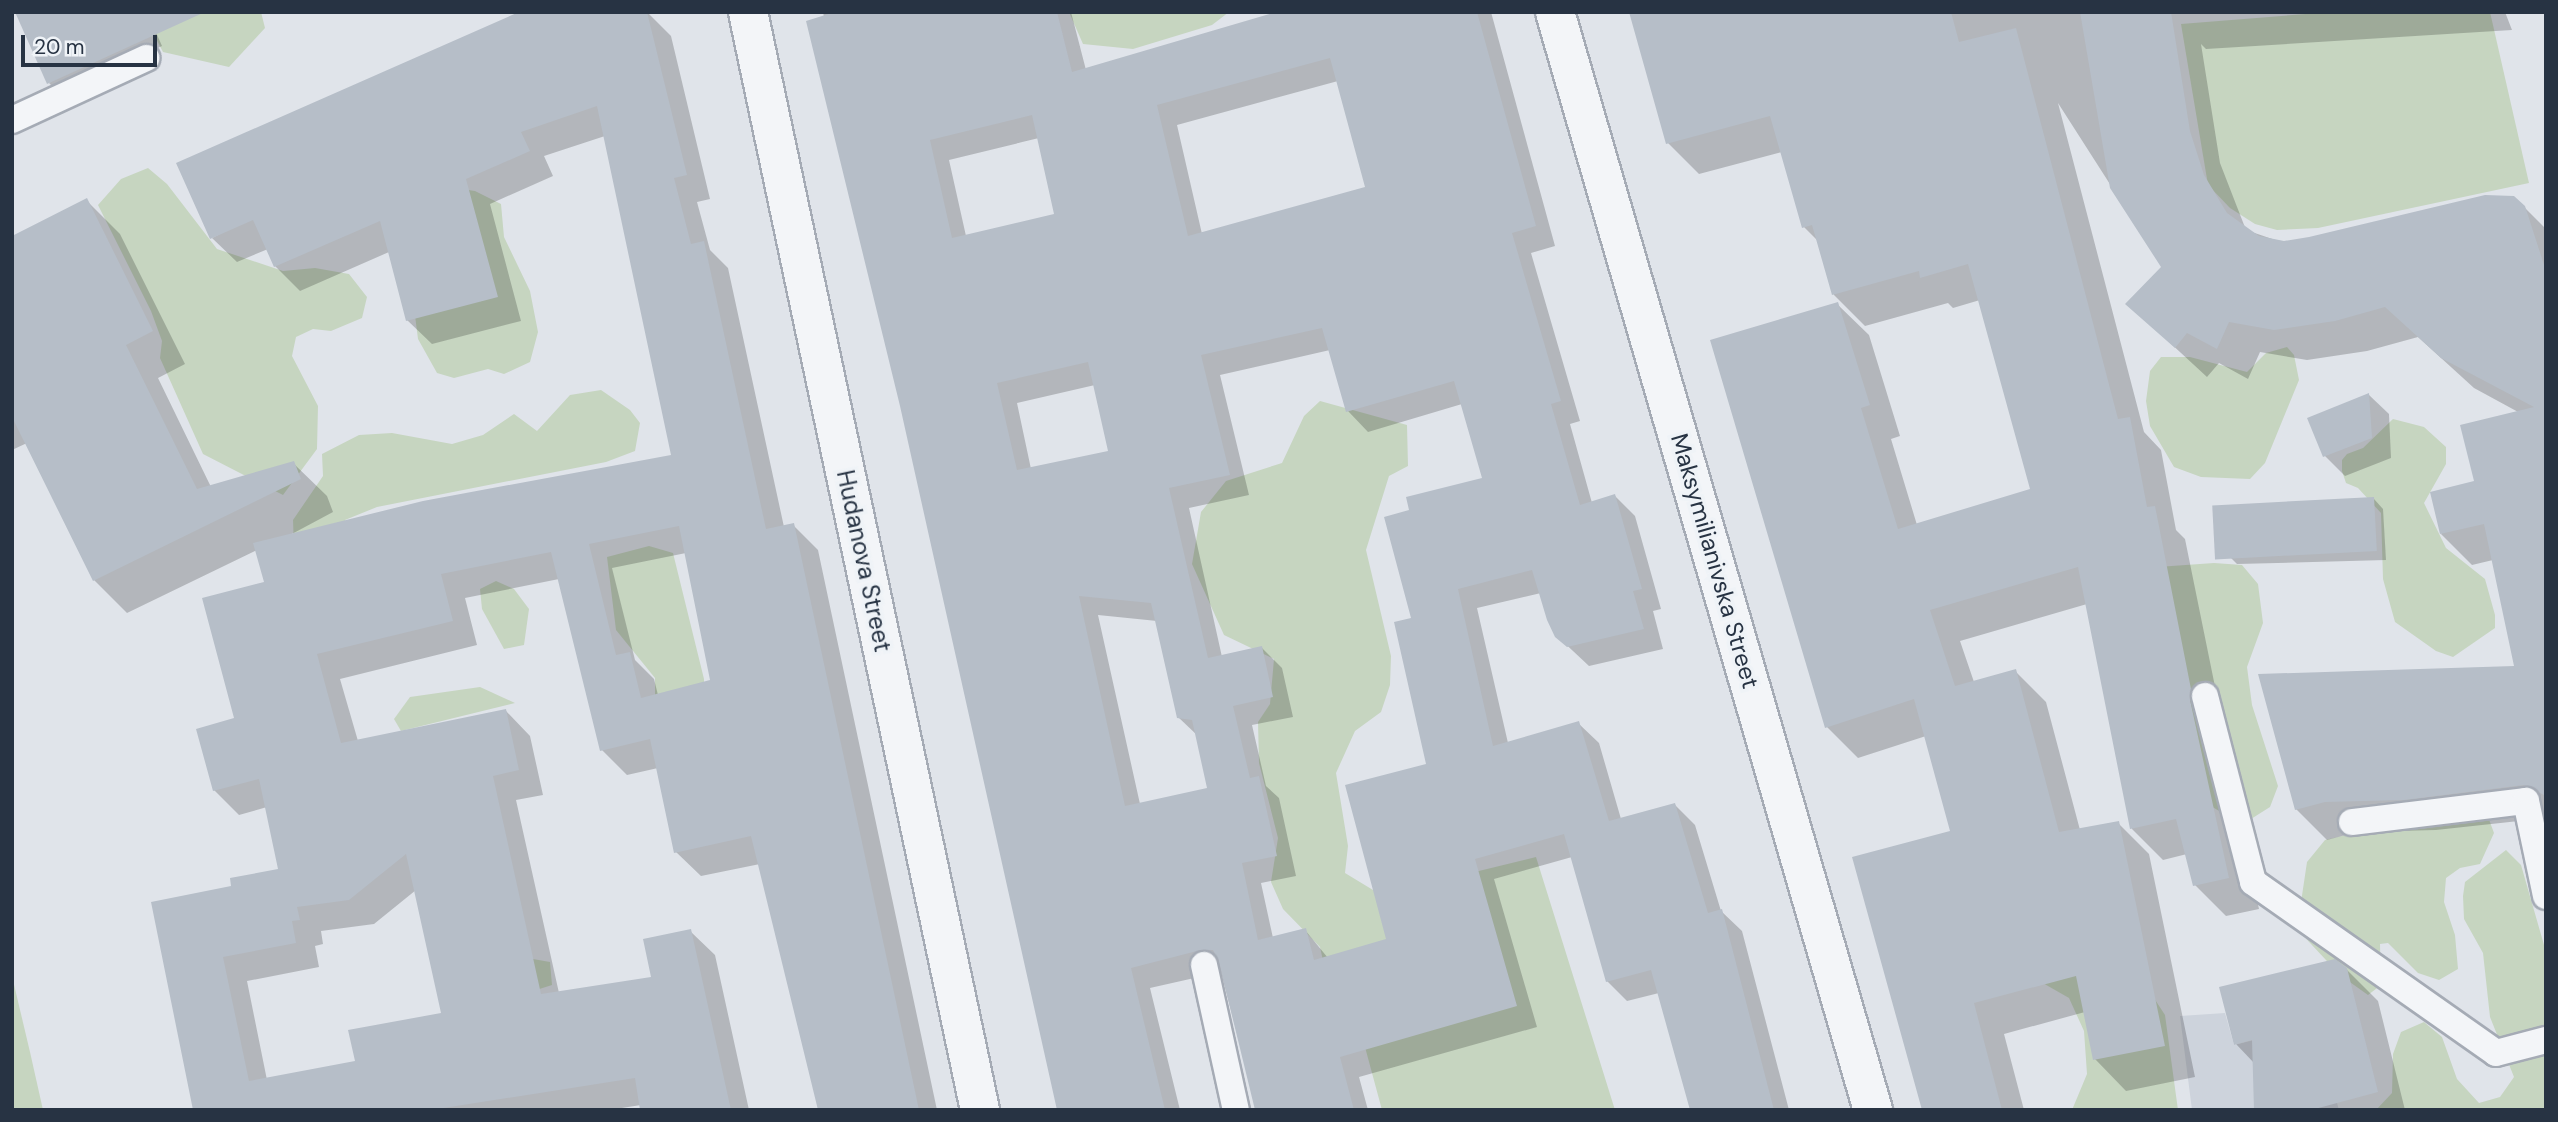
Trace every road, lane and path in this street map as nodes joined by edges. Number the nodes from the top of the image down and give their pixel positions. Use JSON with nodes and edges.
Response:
{"nodes":[{"id":1,"x":748,"y":12,"type":"edge"},
{"id":2,"x":1555,"y":12,"type":"edge"},
{"id":3,"x":146,"y":58,"type":"dead end"},
{"id":4,"x":12,"y":120,"type":"edge"},
{"id":5,"x":2205,"y":696,"type":"dead end"},
{"id":6,"x":2352,"y":822,"type":"dead end"},
{"id":7,"x":2546,"y":896,"type":"edge"},
{"id":8,"x":1204,"y":965,"type":"dead end"},
{"id":9,"x":2546,"y":1041,"type":"edge"},
{"id":10,"x":980,"y":1110,"type":"edge"},
{"id":11,"x":1236,"y":1110,"type":"edge"},
{"id":12,"x":1873,"y":1110,"type":"edge"}],
"edges":[{"from":1,"to":10,"type":"street","name":"Hudanova Street"},
{"from":2,"to":12,"type":"street","name":"Maksymilianivska Street"},
{"from":3,"to":4,"type":"lane"},
{"from":5,"to":9,"type":"lane"},
{"from":6,"to":7,"type":"lane"},
{"from":8,"to":11,"type":"lane"}]}
